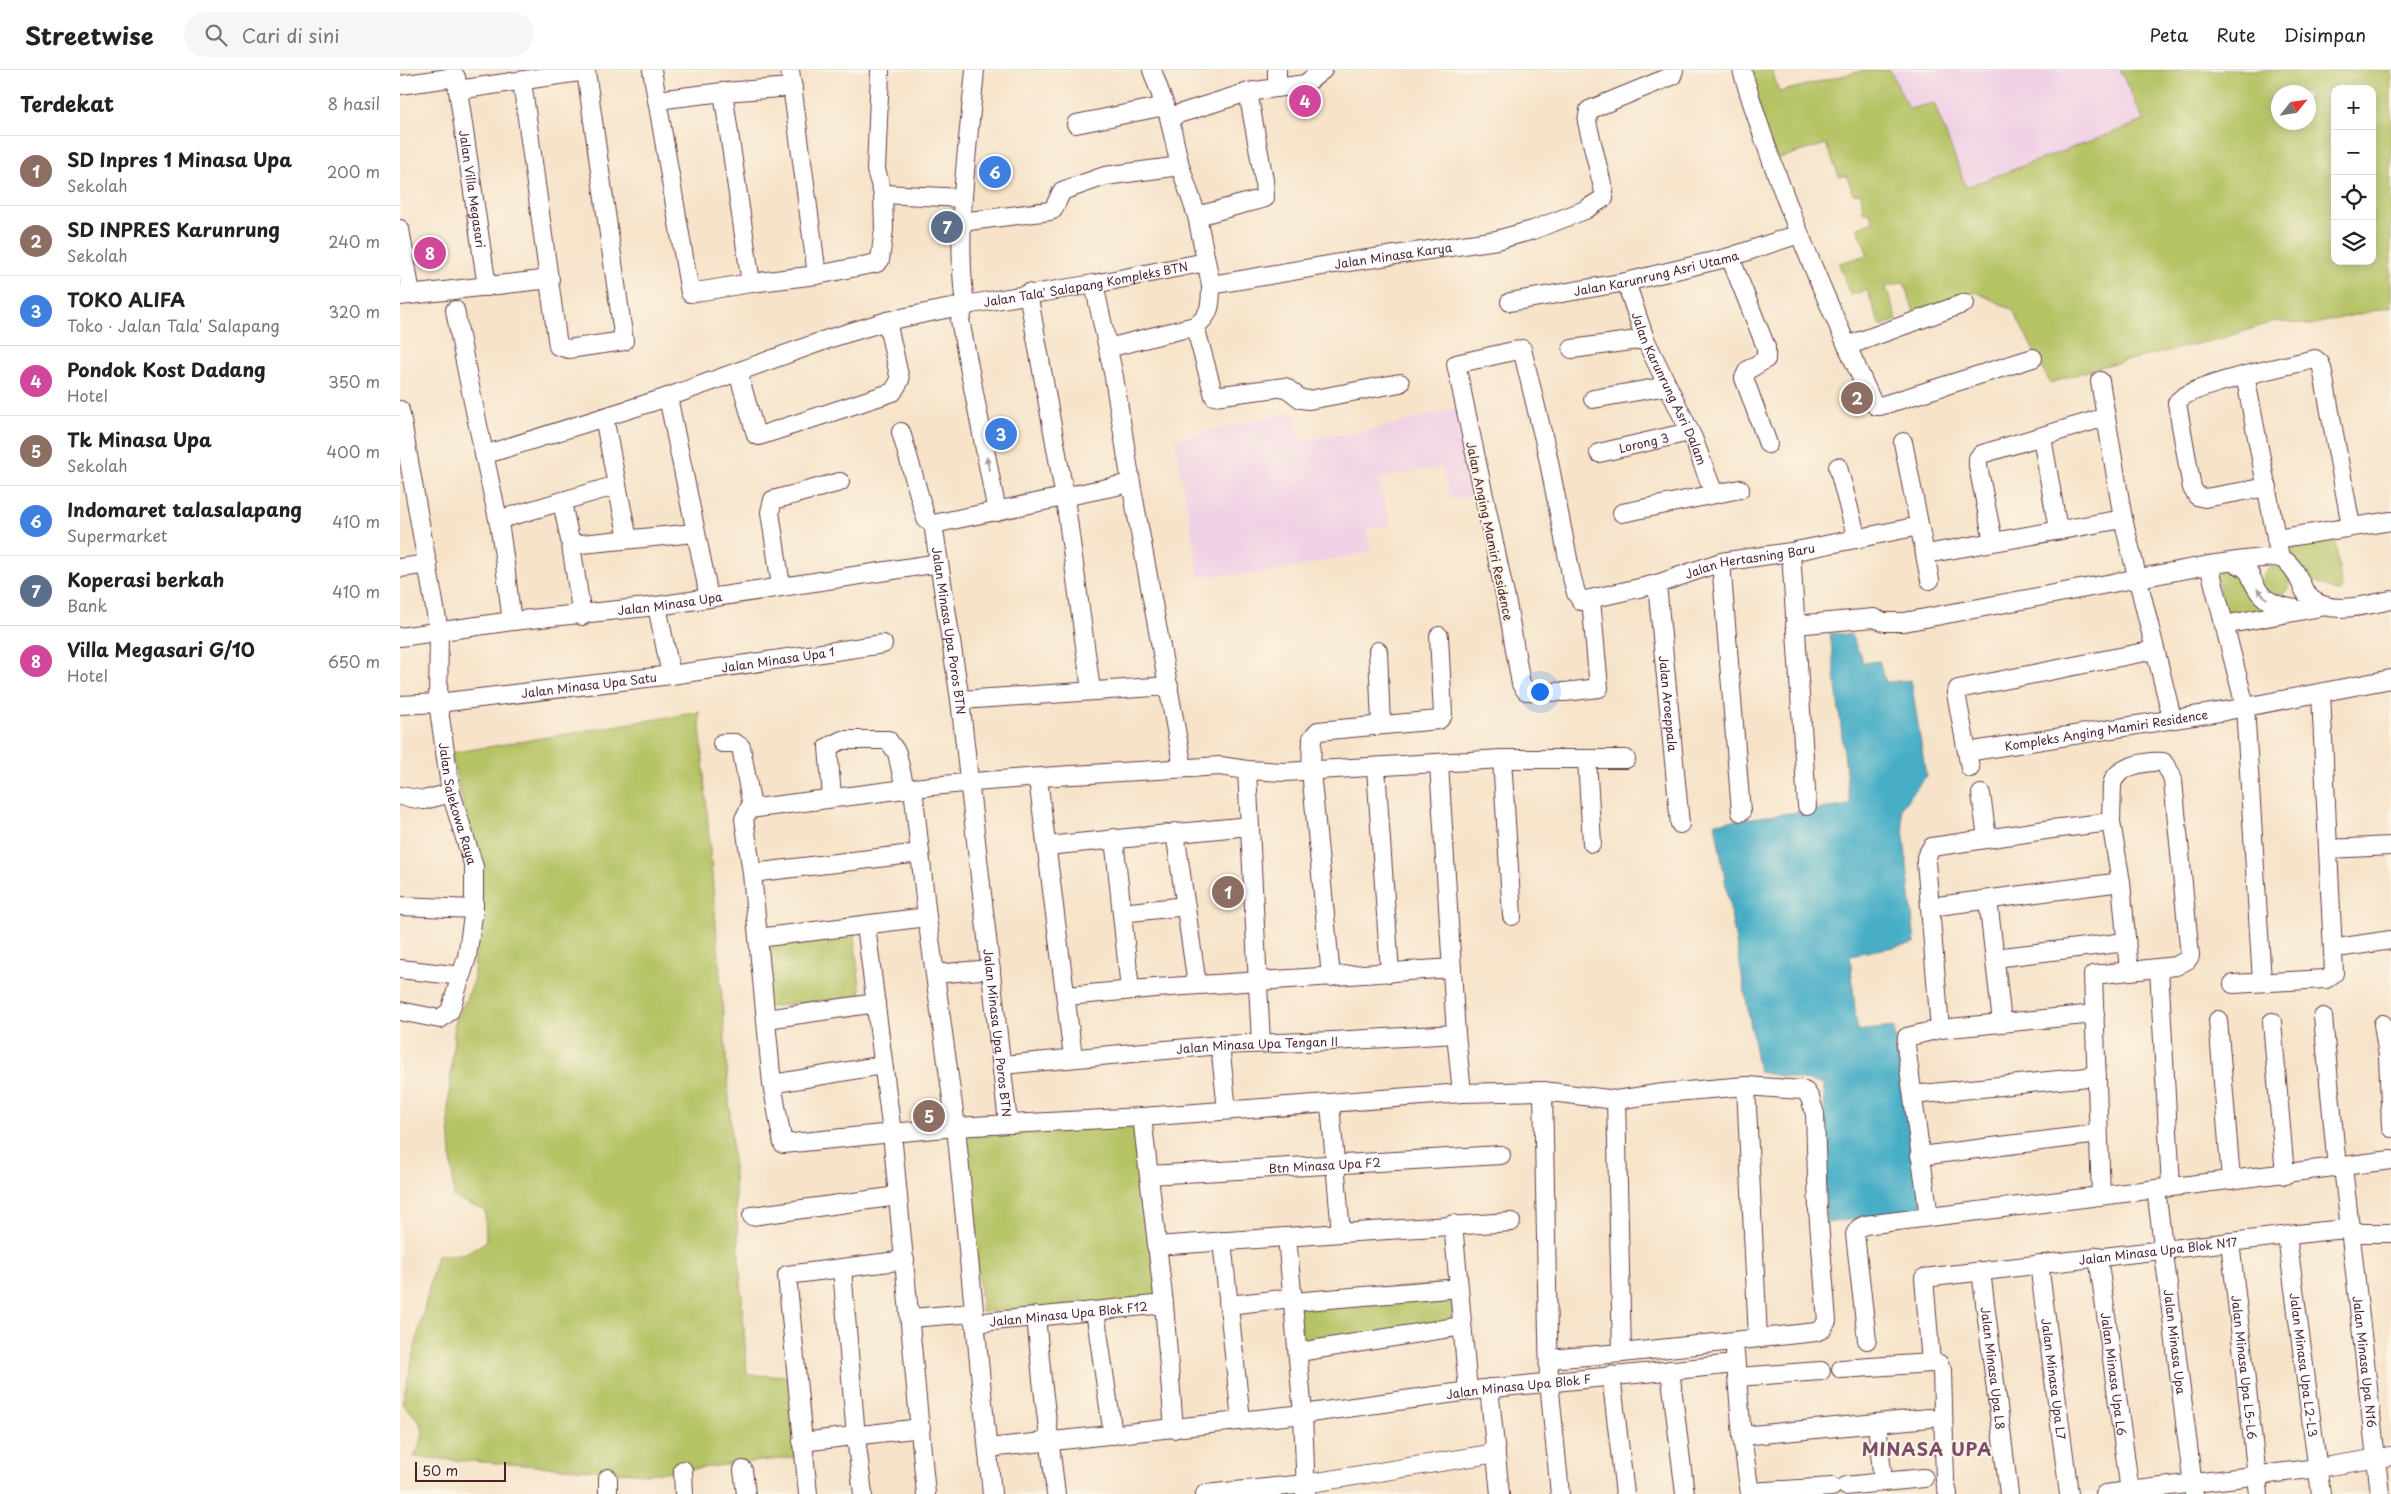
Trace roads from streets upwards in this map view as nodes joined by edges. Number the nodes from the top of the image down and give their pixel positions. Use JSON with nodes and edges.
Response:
{"nodes":[{"id":1,"x":652,"y":70,"type":"edge"},
{"id":2,"x":975,"y":70,"type":"edge"},
{"id":3,"x":1152,"y":70,"type":"edge"},
{"id":4,"x":1323,"y":70,"type":"edge"},
{"id":5,"x":1674,"y":70,"type":"edge"},
{"id":6,"x":1742,"y":70,"type":"edge"},
{"id":7,"x":880,"y":71,"type":"dead end"},
{"id":8,"x":792,"y":78,"type":"edge"},
{"id":9,"x":1277,"y":79,"type":"edge"},
{"id":10,"x":461,"y":81,"type":"junction"},
{"id":11,"x":522,"y":81,"type":"junction"},
{"id":12,"x":400,"y":85,"type":"edge"},
{"id":13,"x":723,"y":92,"type":"junction"},
{"id":14,"x":1248,"y":92,"type":"junction"},
{"id":15,"x":657,"y":100,"type":"junction"},
{"id":16,"x":1167,"y":111,"type":"junction"},
{"id":17,"x":1076,"y":124,"type":"dead end"},
{"id":18,"x":1180,"y":166,"type":"junction"},
{"id":19,"x":883,"y":194,"type":"junction"},
{"id":20,"x":963,"y":198,"type":"junction"},
{"id":21,"x":1197,"y":216,"type":"junction"},
{"id":22,"x":961,"y":222,"type":"junction"},
{"id":23,"x":400,"y":229,"type":"edge"},
{"id":24,"x":1799,"y":234,"type":"junction"},
{"id":25,"x":1730,"y":257,"type":"junction"},
{"id":26,"x":1206,"y":262,"type":"junction"},
{"id":27,"x":817,"y":275,"type":"junction"},
{"id":28,"x":550,"y":279,"type":"junction"},
{"id":29,"x":1626,"y":282,"type":"junction"},
{"id":30,"x":751,"y":283,"type":"junction"},
{"id":31,"x":1094,"y":284,"type":"junction"},
{"id":32,"x":1211,"y":285,"type":"junction"},
{"id":33,"x":487,"y":287,"type":"junction"},
{"id":34,"x":1028,"y":293,"type":"junction"},
{"id":35,"x":405,"y":295,"type":"edge"},
{"id":36,"x":1510,"y":302,"type":"dead end"},
{"id":37,"x":1965,"y":303,"type":"dead end"},
{"id":38,"x":965,"y":305,"type":"junction"},
{"id":39,"x":455,"y":310,"type":"dead end"},
{"id":40,"x":887,"y":321,"type":"junction"},
{"id":41,"x":1196,"y":326,"type":"junction"},
{"id":42,"x":1645,"y":339,"type":"junction"},
{"id":43,"x":1847,"y":346,"type":"junction"},
{"id":44,"x":1108,"y":348,"type":"junction"},
{"id":45,"x":1572,"y":349,"type":"dead end"},
{"id":46,"x":2032,"y":358,"type":"dead end"},
{"id":47,"x":738,"y":372,"type":"junction"},
{"id":48,"x":2245,"y":375,"type":"junction"},
{"id":49,"x":2100,"y":381,"type":"dead end"},
{"id":50,"x":1400,"y":383,"type":"dead end"},
{"id":51,"x":1667,"y":386,"type":"junction"},
{"id":52,"x":668,"y":397,"type":"junction"},
{"id":53,"x":1593,"y":399,"type":"dead end"},
{"id":54,"x":400,"y":410,"type":"edge"},
{"id":55,"x":604,"y":417,"type":"junction"},
{"id":56,"x":2106,"y":417,"type":"junction"},
{"id":57,"x":901,"y":432,"type":"dead end"},
{"id":58,"x":1689,"y":432,"type":"junction"},
{"id":59,"x":2042,"y":437,"type":"junction"},
{"id":60,"x":1903,"y":442,"type":"dead end"},
{"id":61,"x":1768,"y":444,"type":"dead end"},
{"id":62,"x":1599,"y":452,"type":"dead end"},
{"id":63,"x":484,"y":455,"type":"junction"},
{"id":64,"x":1838,"y":467,"type":"dead end"},
{"id":65,"x":840,"y":482,"type":"dead end"},
{"id":66,"x":1131,"y":484,"type":"junction"},
{"id":67,"x":617,"y":485,"type":"junction"},
{"id":68,"x":2268,"y":487,"type":"junction"},
{"id":69,"x":1740,"y":489,"type":"dead end"},
{"id":70,"x":1714,"y":494,"type":"junction"},
{"id":71,"x":1065,"y":498,"type":"junction"},
{"id":72,"x":562,"y":502,"type":"junction"},
{"id":73,"x":997,"y":512,"type":"junction"},
{"id":74,"x":1622,"y":513,"type":"dead end"},
{"id":75,"x":2123,"y":519,"type":"junction"},
{"id":76,"x":498,"y":520,"type":"junction"},
{"id":77,"x":2391,"y":521,"type":"edge"},
{"id":78,"x":935,"y":526,"type":"junction"},
{"id":79,"x":1919,"y":526,"type":"junction"},
{"id":80,"x":2351,"y":526,"type":"junction"},
{"id":81,"x":2058,"y":530,"type":"junction"},
{"id":82,"x":695,"y":533,"type":"junction"},
{"id":83,"x":628,"y":539,"type":"junction"},
{"id":84,"x":1857,"y":539,"type":"junction"},
{"id":85,"x":2276,"y":539,"type":"junction"},
{"id":86,"x":1992,"y":541,"type":"junction"},
{"id":87,"x":571,"y":545,"type":"junction"},
{"id":88,"x":1791,"y":552,"type":"junction"},
{"id":89,"x":1926,"y":554,"type":"junction"},
{"id":90,"x":2280,"y":558,"type":"junction"},
{"id":91,"x":1721,"y":562,"type":"junction"},
{"id":92,"x":2232,"y":562,"type":"junction"},
{"id":93,"x":939,"y":563,"type":"junction"},
{"id":94,"x":428,"y":564,"type":"junction"},
{"id":95,"x":2209,"y":564,"type":"junction"},
{"id":96,"x":400,"y":568,"type":"edge"},
{"id":97,"x":2137,"y":578,"type":"junction"},
{"id":98,"x":1930,"y":580,"type":"dead end"},
{"id":99,"x":1657,"y":584,"type":"junction"},
{"id":100,"x":781,"y":586,"type":"junction"},
{"id":101,"x":708,"y":597,"type":"junction"},
{"id":102,"x":1586,"y":600,"type":"junction"},
{"id":103,"x":2391,"y":600,"type":"edge"},
{"id":104,"x":657,"y":606,"type":"junction"},
{"id":105,"x":2326,"y":606,"type":"junction"},
{"id":106,"x":2303,"y":610,"type":"junction"},
{"id":107,"x":582,"y":616,"type":"junction"},
{"id":108,"x":512,"y":622,"type":"junction"},
{"id":109,"x":1795,"y":625,"type":"junction"},
{"id":110,"x":2224,"y":625,"type":"junction"},
{"id":111,"x":439,"y":631,"type":"junction"},
{"id":112,"x":1439,"y":636,"type":"dead end"},
{"id":113,"x":400,"y":637,"type":"edge"},
{"id":114,"x":883,"y":644,"type":"dead end"},
{"id":115,"x":2155,"y":650,"type":"junction"},
{"id":116,"x":1378,"y":651,"type":"dead end"},
{"id":117,"x":671,"y":675,"type":"junction"},
{"id":118,"x":2391,"y":679,"type":"edge"},
{"id":119,"x":1169,"y":686,"type":"junction"},
{"id":120,"x":1091,"y":690,"type":"junction"},
{"id":121,"x":2321,"y":692,"type":"junction"},
{"id":122,"x":960,"y":700,"type":"junction"},
{"id":123,"x":438,"y":703,"type":"junction"},
{"id":124,"x":400,"y":705,"type":"edge"},
{"id":125,"x":2245,"y":706,"type":"junction"},
{"id":126,"x":2172,"y":718,"type":"junction"},
{"id":127,"x":1381,"y":725,"type":"junction"},
{"id":128,"x":722,"y":743,"type":"dead end"},
{"id":129,"x":1502,"y":759,"type":"junction"},
{"id":130,"x":1587,"y":759,"type":"junction"},
{"id":131,"x":1626,"y":759,"type":"dead end"},
{"id":132,"x":1439,"y":764,"type":"junction"},
{"id":133,"x":1182,"y":768,"type":"junction"},
{"id":134,"x":1376,"y":768,"type":"junction"},
{"id":135,"x":1247,"y":770,"type":"junction"},
{"id":136,"x":1312,"y":771,"type":"junction"},
{"id":137,"x":1038,"y":779,"type":"junction"},
{"id":138,"x":970,"y":781,"type":"junction"},
{"id":139,"x":909,"y":789,"type":"junction"},
{"id":140,"x":451,"y":793,"type":"junction"},
{"id":141,"x":1980,"y":794,"type":"dead end"},
{"id":142,"x":400,"y":796,"type":"edge"},
{"id":143,"x":832,"y":797,"type":"junction"},
{"id":144,"x":1807,"y":806,"type":"dead end"},
{"id":145,"x":752,"y":807,"type":"junction"},
{"id":146,"x":1741,"y":812,"type":"dead end"},
{"id":147,"x":2112,"y":822,"type":"junction"},
{"id":148,"x":1680,"y":824,"type":"dead end"},
{"id":149,"x":1250,"y":826,"type":"junction"},
{"id":150,"x":1175,"y":832,"type":"junction"},
{"id":151,"x":1114,"y":838,"type":"junction"},
{"id":152,"x":1987,"y":838,"type":"junction"},
{"id":153,"x":1592,"y":843,"type":"dead end"},
{"id":154,"x":1047,"y":846,"type":"junction"},
{"id":155,"x":2391,"y":846,"type":"edge"},
{"id":156,"x":2328,"y":849,"type":"junction"},
{"id":157,"x":920,"y":853,"type":"junction"},
{"id":158,"x":752,"y":873,"type":"junction"},
{"id":159,"x":2121,"y":882,"type":"junction"},
{"id":160,"x":1988,"y":900,"type":"junction"},
{"id":161,"x":400,"y":906,"type":"edge"},
{"id":162,"x":1186,"y":906,"type":"junction"},
{"id":163,"x":1930,"y":907,"type":"junction"},
{"id":164,"x":474,"y":909,"type":"junction"},
{"id":165,"x":1122,"y":913,"type":"junction"},
{"id":166,"x":1512,"y":916,"type":"dead end"},
{"id":167,"x":927,"y":917,"type":"junction"},
{"id":168,"x":866,"y":926,"type":"junction"},
{"id":169,"x":758,"y":938,"type":"junction"},
{"id":170,"x":2391,"y":940,"type":"edge"},
{"id":171,"x":2126,"y":942,"type":"junction"},
{"id":172,"x":2344,"y":947,"type":"dead end"},
{"id":173,"x":2090,"y":948,"type":"junction"},
{"id":174,"x":1995,"y":958,"type":"junction"},
{"id":175,"x":1452,"y":968,"type":"junction"},
{"id":176,"x":2159,"y":968,"type":"junction"},
{"id":177,"x":400,"y":969,"type":"edge"},
{"id":178,"x":991,"y":969,"type":"junction"},
{"id":179,"x":2129,"y":971,"type":"junction"},
{"id":180,"x":1390,"y":973,"type":"junction"},
{"id":181,"x":935,"y":974,"type":"junction"},
{"id":182,"x":2094,"y":975,"type":"junction"},
{"id":183,"x":462,"y":976,"type":"junction"},
{"id":184,"x":1331,"y":977,"type":"junction"},
{"id":185,"x":1259,"y":981,"type":"junction"},
{"id":186,"x":2262,"y":982,"type":"junction"},
{"id":187,"x":2233,"y":984,"type":"dead end"},
{"id":188,"x":1197,"y":985,"type":"junction"},
{"id":189,"x":1130,"y":990,"type":"junction"},
{"id":190,"x":1067,"y":996,"type":"junction"},
{"id":191,"x":876,"y":1003,"type":"junction"},
{"id":192,"x":400,"y":1011,"type":"edge"},
{"id":193,"x":2095,"y":1014,"type":"junction"},
{"id":194,"x":2323,"y":1017,"type":"dead end"},
{"id":195,"x":766,"y":1020,"type":"junction"},
{"id":196,"x":2218,"y":1020,"type":"dead end"},
{"id":197,"x":2002,"y":1022,"type":"junction"},
{"id":198,"x":2272,"y":1022,"type":"dead end"},
{"id":199,"x":2384,"y":1024,"type":"dead end"},
{"id":200,"x":1940,"y":1029,"type":"junction"},
{"id":201,"x":1456,"y":1034,"type":"junction"},
{"id":202,"x":1261,"y":1044,"type":"junction"},
{"id":203,"x":1220,"y":1045,"type":"junction"},
{"id":204,"x":2389,"y":1056,"type":"edge"},
{"id":205,"x":1073,"y":1057,"type":"junction"},
{"id":206,"x":883,"y":1065,"type":"junction"},
{"id":207,"x":1002,"y":1065,"type":"junction"},
{"id":208,"x":2097,"y":1076,"type":"junction"},
{"id":209,"x":772,"y":1084,"type":"junction"},
{"id":210,"x":1746,"y":1086,"type":"junction"},
{"id":211,"x":1543,"y":1091,"type":"junction"},
{"id":212,"x":1462,"y":1093,"type":"junction"},
{"id":213,"x":1913,"y":1095,"type":"junction"},
{"id":214,"x":1616,"y":1100,"type":"junction"},
{"id":215,"x":1330,"y":1104,"type":"junction"},
{"id":216,"x":2390,"y":1106,"type":"edge"},
{"id":217,"x":1227,"y":1110,"type":"junction"},
{"id":218,"x":1142,"y":1117,"type":"junction"},
{"id":219,"x":1008,"y":1123,"type":"junction"},
{"id":220,"x":956,"y":1127,"type":"junction"},
{"id":221,"x":2391,"y":1128,"type":"edge"},
{"id":222,"x":892,"y":1133,"type":"junction"},
{"id":223,"x":2098,"y":1134,"type":"junction"},
{"id":224,"x":1501,"y":1155,"type":"dead end"},
{"id":225,"x":1920,"y":1156,"type":"junction"},
{"id":226,"x":2391,"y":1160,"type":"edge"},
{"id":227,"x":1333,"y":1163,"type":"junction"},
{"id":228,"x":2340,"y":1168,"type":"junction"},
{"id":229,"x":1149,"y":1175,"type":"junction"},
{"id":230,"x":2285,"y":1175,"type":"junction"},
{"id":231,"x":2231,"y":1180,"type":"junction"},
{"id":232,"x":2163,"y":1188,"type":"junction"},
{"id":233,"x":2101,"y":1195,"type":"junction"},
{"id":234,"x":898,"y":1196,"type":"junction"},
{"id":235,"x":752,"y":1216,"type":"dead end"},
{"id":236,"x":1929,"y":1217,"type":"junction"},
{"id":237,"x":1511,"y":1222,"type":"dead end"},
{"id":238,"x":1454,"y":1224,"type":"junction"},
{"id":239,"x":2350,"y":1229,"type":"junction"},
{"id":240,"x":1341,"y":1233,"type":"junction"},
{"id":241,"x":2391,"y":1233,"type":"edge"},
{"id":242,"x":2287,"y":1236,"type":"junction"},
{"id":243,"x":1287,"y":1237,"type":"junction"},
{"id":244,"x":1222,"y":1241,"type":"junction"},
{"id":245,"x":2230,"y":1242,"type":"junction"},
{"id":246,"x":1156,"y":1246,"type":"junction"},
{"id":247,"x":2164,"y":1250,"type":"junction"},
{"id":248,"x":2098,"y":1256,"type":"junction"},
{"id":249,"x":905,"y":1260,"type":"junction"},
{"id":250,"x":2040,"y":1264,"type":"junction"},
{"id":251,"x":842,"y":1269,"type":"junction"},
{"id":252,"x":1981,"y":1271,"type":"junction"},
{"id":253,"x":1459,"y":1288,"type":"junction"},
{"id":254,"x":1293,"y":1300,"type":"junction"},
{"id":255,"x":1164,"y":1304,"type":"junction"},
{"id":256,"x":1228,"y":1305,"type":"junction"},
{"id":257,"x":1096,"y":1312,"type":"junction"},
{"id":258,"x":1036,"y":1316,"type":"junction"},
{"id":259,"x":910,"y":1318,"type":"junction"},
{"id":260,"x":974,"y":1318,"type":"junction"},
{"id":261,"x":1462,"y":1326,"type":"junction"},
{"id":262,"x":1758,"y":1338,"type":"junction"},
{"id":263,"x":1735,"y":1340,"type":"junction"},
{"id":264,"x":1867,"y":1340,"type":"dead end"},
{"id":265,"x":1299,"y":1352,"type":"junction"},
{"id":266,"x":1622,"y":1353,"type":"junction"},
{"id":267,"x":1549,"y":1359,"type":"junction"},
{"id":268,"x":1930,"y":1363,"type":"junction"},
{"id":269,"x":1841,"y":1369,"type":"dead end"},
{"id":270,"x":1670,"y":1370,"type":"junction"},
{"id":271,"x":1736,"y":1370,"type":"junction"},
{"id":272,"x":1820,"y":1371,"type":"dead end"},
{"id":273,"x":1611,"y":1375,"type":"junction"},
{"id":274,"x":1550,"y":1382,"type":"junction"},
{"id":275,"x":1490,"y":1388,"type":"junction"},
{"id":276,"x":1468,"y":1391,"type":"junction"},
{"id":277,"x":1304,"y":1414,"type":"junction"},
{"id":278,"x":1929,"y":1418,"type":"dead end"},
{"id":279,"x":1241,"y":1420,"type":"junction"},
{"id":280,"x":1878,"y":1424,"type":"junction"},
{"id":281,"x":921,"y":1428,"type":"junction"},
{"id":282,"x":1174,"y":1429,"type":"junction"},
{"id":283,"x":1113,"y":1435,"type":"junction"},
{"id":284,"x":1742,"y":1436,"type":"junction"},
{"id":285,"x":856,"y":1437,"type":"junction"},
{"id":286,"x":802,"y":1442,"type":"junction"},
{"id":287,"x":1050,"y":1442,"type":"junction"},
{"id":288,"x":988,"y":1448,"type":"junction"},
{"id":289,"x":1496,"y":1453,"type":"junction"},
{"id":290,"x":2383,"y":1457,"type":"edge"},
{"id":291,"x":2318,"y":1468,"type":"junction"},
{"id":292,"x":683,"y":1470,"type":"dead end"},
{"id":293,"x":743,"y":1470,"type":"dead end"},
{"id":294,"x":2257,"y":1475,"type":"junction"},
{"id":295,"x":1882,"y":1477,"type":"junction"},
{"id":296,"x":1924,"y":1478,"type":"dead end"},
{"id":297,"x":1306,"y":1489,"type":"edge"},
{"id":298,"x":2193,"y":1489,"type":"edge"},
{"id":299,"x":2130,"y":1492,"type":"junction"},
{"id":300,"x":1750,"y":1493,"type":"edge"},
{"id":301,"x":684,"y":1494,"type":"edge"},
{"id":302,"x":746,"y":1494,"type":"edge"},
{"id":303,"x":808,"y":1494,"type":"edge"},
{"id":304,"x":863,"y":1494,"type":"edge"},
{"id":305,"x":926,"y":1494,"type":"edge"},
{"id":306,"x":992,"y":1494,"type":"edge"},
{"id":307,"x":1056,"y":1494,"type":"edge"},
{"id":308,"x":1205,"y":1494,"type":"edge"},
{"id":309,"x":1500,"y":1494,"type":"edge"},
{"id":310,"x":1560,"y":1494,"type":"edge"},
{"id":311,"x":1625,"y":1494,"type":"edge"},
{"id":312,"x":1685,"y":1494,"type":"edge"},
{"id":313,"x":1948,"y":1494,"type":"edge"},
{"id":314,"x":2009,"y":1494,"type":"edge"},
{"id":315,"x":2069,"y":1494,"type":"edge"},
{"id":316,"x":2105,"y":1494,"type":"edge"},
{"id":317,"x":2259,"y":1494,"type":"edge"},
{"id":318,"x":2321,"y":1494,"type":"edge"},
{"id":319,"x":2380,"y":1494,"type":"edge"}],
"edges":[{"from":1,"to":15,"type":"street"},
{"from":2,"to":20,"type":"street"},
{"from":3,"to":16,"type":"street"},
{"from":4,"to":9,"type":"street"},
{"from":5,"to":32,"type":"street","name":"Jalan Minasa Karya"},
{"from":6,"to":24,"type":"street"},
{"from":7,"to":19,"type":"street"},
{"from":8,"to":13,"type":"street"},
{"from":8,"to":27,"type":"street"},
{"from":9,"to":14,"type":"street"},
{"from":10,"to":11,"type":"street"},
{"from":10,"to":12,"type":"street"},
{"from":10,"to":33,"type":"street","name":"Jalan Villa Megasari"},
{"from":11,"to":28,"type":"street"},
{"from":11,"to":28,"type":"street"},
{"from":13,"to":15,"type":"street"},
{"from":13,"to":30,"type":"street"},
{"from":14,"to":16,"type":"street"},
{"from":14,"to":21,"type":"street"},
{"from":15,"to":30,"type":"street"},
{"from":16,"to":17,"type":"street"},
{"from":16,"to":18,"type":"street"},
{"from":18,"to":21,"type":"street"},
{"from":18,"to":22,"type":"street"},
{"from":19,"to":20,"type":"street"},
{"from":19,"to":27,"type":"street"},
{"from":20,"to":22,"type":"street"},
{"from":21,"to":26,"type":"street"},
{"from":22,"to":38,"type":"street"},
{"from":23,"to":35,"type":"street"},
{"from":24,"to":25,"type":"street","name":"Jalan Karunrung Asri Utama"},
{"from":24,"to":43,"type":"street"},
{"from":25,"to":29,"type":"street","name":"Jalan Karunrung Asri Utama"},
{"from":25,"to":61,"type":"street"},
{"from":26,"to":31,"type":"street","name":"Jalan Tala' Salapang Kompleks BTN"},
{"from":26,"to":32,"type":"street"},
{"from":27,"to":30,"type":"street"},
{"from":28,"to":33,"type":"street"},
{"from":29,"to":36,"type":"street","name":"Jalan Karunrung Asri Utama"},
{"from":29,"to":42,"type":"street","name":"Jalan Karunrung Asri Dalam"},
{"from":31,"to":34,"type":"street","name":"Jalan Tala' Salapang Kompleks BTN"},
{"from":31,"to":44,"type":"street"},
{"from":32,"to":41,"type":"street"},
{"from":33,"to":35,"type":"street"},
{"from":34,"to":38,"type":"street","name":"Jalan Tala' Salapang Kompleks BTN"},
{"from":34,"to":71,"type":"street"},
{"from":37,"to":43,"type":"street"},
{"from":38,"to":40,"type":"street","name":"Jalan Tala' Salapang Kompleks BTN"},
{"from":73,"to":38,"type":"street","one_way":true},
{"from":39,"to":63,"type":"street"},
{"from":40,"to":47,"type":"street","name":"Jalan Tala' Salapang Kompleks BTN"},
{"from":40,"to":47,"type":"street"},
{"from":41,"to":44,"type":"street"},
{"from":41,"to":50,"type":"street"},
{"from":42,"to":45,"type":"street"},
{"from":42,"to":51,"type":"street","name":"Jalan Karunrung Asri Dalam"},
{"from":43,"to":46,"type":"street"},
{"from":44,"to":66,"type":"street"},
{"from":47,"to":52,"type":"street","name":"Jalan Tala' Salapang Kompleks BTN"},
{"from":48,"to":68,"type":"street"},
{"from":48,"to":68,"type":"street"},
{"from":48,"to":80,"type":"street"},
{"from":49,"to":56,"type":"street"},
{"from":51,"to":53,"type":"street"},
{"from":51,"to":58,"type":"street","name":"Jalan Karunrung Asri Dalam"},
{"from":52,"to":55,"type":"street","name":"Jalan Tala' Salapang Kompleks BTN"},
{"from":52,"to":82,"type":"street"},
{"from":54,"to":94,"type":"street","name":"Jalan Salekowa Raya"},
{"from":55,"to":63,"type":"street","name":"Jalan Tala' Salapang Kompleks BTN"},
{"from":55,"to":67,"type":"street"},
{"from":56,"to":59,"type":"street"},
{"from":56,"to":75,"type":"street"},
{"from":57,"to":78,"type":"street"},
{"from":58,"to":62,"type":"street","name":"Lorong 3"},
{"from":58,"to":70,"type":"street","name":"Jalan Karunrung Asri Dalam"},
{"from":59,"to":81,"type":"street"},
{"from":59,"to":86,"type":"street"},
{"from":60,"to":79,"type":"street"},
{"from":63,"to":76,"type":"street"},
{"from":64,"to":84,"type":"street"},
{"from":65,"to":100,"type":"street"},
{"from":66,"to":71,"type":"street"},
{"from":66,"to":119,"type":"street"},
{"from":67,"to":72,"type":"street"},
{"from":67,"to":83,"type":"street"},
{"from":68,"to":85,"type":"street"},
{"from":69,"to":70,"type":"street"},
{"from":70,"to":74,"type":"street"},
{"from":71,"to":73,"type":"street"},
{"from":71,"to":120,"type":"street"},
{"from":72,"to":76,"type":"street"},
{"from":72,"to":87,"type":"street"},
{"from":73,"to":78,"type":"street"},
{"from":75,"to":81,"type":"street"},
{"from":75,"to":97,"type":"street"},
{"from":76,"to":108,"type":"street"},
{"from":77,"to":80,"type":"street"},
{"from":78,"to":93,"type":"street","name":"Jalan Minasa Upa Poros BTN"},
{"from":79,"to":84,"type":"street","name":"Jalan Hertasning Baru"},
{"from":79,"to":89,"type":"street"},
{"from":80,"to":85,"type":"street"},
{"from":81,"to":86,"type":"street"},
{"from":82,"to":83,"type":"street"},
{"from":82,"to":101,"type":"street"},
{"from":83,"to":87,"type":"street"},
{"from":84,"to":88,"type":"street","name":"Jalan Hertasning Baru"},
{"from":85,"to":90,"type":"street"},
{"from":86,"to":89,"type":"street"},
{"from":87,"to":107,"type":"street"},
{"from":88,"to":91,"type":"street","name":"Jalan Hertasning Baru"},
{"from":88,"to":109,"type":"street"},
{"from":89,"to":98,"type":"street"},
{"from":90,"to":92,"type":"street"},
{"from":90,"to":105,"type":"street"},
{"from":91,"to":99,"type":"street","name":"Jalan Hertasning Baru"},
{"from":91,"to":146,"type":"street"},
{"from":92,"to":95,"type":"street"},
{"from":106,"to":92,"type":"street","one_way":true},
{"from":93,"to":100,"type":"street","name":"Jalan Minasa Upa"},
{"from":93,"to":122,"type":"street","name":"Jalan Minasa Upa Poros BTN"},
{"from":94,"to":96,"type":"street"},
{"from":94,"to":111,"type":"street","name":"Jalan Salekowa Raya"},
{"from":95,"to":97,"type":"street"},
{"from":95,"to":110,"type":"street"},
{"from":97,"to":109,"type":"street"},
{"from":97,"to":115,"type":"street"},
{"from":99,"to":102,"type":"street","name":"Jalan Hertasning Baru"},
{"from":99,"to":148,"type":"street","name":"Jalan Aroeppala"},
{"from":100,"to":101,"type":"street","name":"Jalan Minasa Upa"},
{"from":101,"to":104,"type":"street","name":"Jalan Minasa Upa"},
{"from":102,"to":102,"type":"street","name":"Jalan Anging Mamiri Residence"},
{"from":103,"to":105,"type":"street"},
{"from":104,"to":107,"type":"street","name":"Jalan Minasa Upa"},
{"from":104,"to":117,"type":"street","name":"Jalan Minasa Upa Satu"},
{"from":105,"to":106,"type":"street"},
{"from":106,"to":110,"type":"street"},
{"from":107,"to":108,"type":"street","name":"Jalan Minasa Upa"},
{"from":108,"to":111,"type":"street","name":"Jalan Minasa Upa"},
{"from":109,"to":144,"type":"street"},
{"from":110,"to":125,"type":"street"},
{"from":111,"to":113,"type":"street","name":"Jalan Minasa Upa"},
{"from":111,"to":123,"type":"street","name":"Jalan Salekowa Raya"},
{"from":112,"to":127,"type":"street"},
{"from":114,"to":117,"type":"street","name":"Jalan Minasa Upa 1"},
{"from":115,"to":126,"type":"street"},
{"from":115,"to":126,"type":"street","name":"Kompleks Anging Mamiri Residence"},
{"from":116,"to":127,"type":"street"},
{"from":117,"to":123,"type":"street","name":"Jalan Minasa Upa Satu"},
{"from":118,"to":121,"type":"street","name":"Kompleks Anging Mamiri Residence"},
{"from":119,"to":120,"type":"street"},
{"from":119,"to":133,"type":"street"},
{"from":120,"to":122,"type":"street"},
{"from":121,"to":125,"type":"street","name":"Kompleks Anging Mamiri Residence"},
{"from":121,"to":156,"type":"street"},
{"from":122,"to":138,"type":"street","name":"Jalan Minasa Upa Poros BTN"},
{"from":123,"to":124,"type":"street","name":"Jalan Minasa Upa Satu"},
{"from":123,"to":140,"type":"street","name":"Jalan Salekowa Raya"},
{"from":125,"to":126,"type":"street","name":"Kompleks Anging Mamiri Residence"},
{"from":125,"to":186,"type":"street"},
{"from":127,"to":136,"type":"street"},
{"from":128,"to":145,"type":"street"},
{"from":129,"to":130,"type":"street"},
{"from":129,"to":132,"type":"street"},
{"from":129,"to":166,"type":"street"},
{"from":130,"to":131,"type":"street"},
{"from":130,"to":153,"type":"street"},
{"from":132,"to":134,"type":"street"},
{"from":132,"to":175,"type":"street"},
{"from":133,"to":135,"type":"street"},
{"from":133,"to":137,"type":"street"},
{"from":134,"to":136,"type":"street"},
{"from":134,"to":180,"type":"street"},
{"from":135,"to":136,"type":"street"},
{"from":135,"to":149,"type":"street"},
{"from":136,"to":184,"type":"street"},
{"from":137,"to":138,"type":"street"},
{"from":137,"to":154,"type":"street"},
{"from":138,"to":139,"type":"street"},
{"from":138,"to":178,"type":"street","name":"Jalan Minasa Upa Poros BTN"},
{"from":139,"to":143,"type":"street"},
{"from":139,"to":143,"type":"street"},
{"from":139,"to":157,"type":"street"},
{"from":140,"to":142,"type":"street"},
{"from":140,"to":164,"type":"street","name":"Jalan Salekowa Raya"},
{"from":141,"to":152,"type":"street"},
{"from":143,"to":145,"type":"street"},
{"from":145,"to":158,"type":"street"},
{"from":147,"to":152,"type":"street"},
{"from":147,"to":159,"type":"street"},
{"from":147,"to":176,"type":"street"},
{"from":149,"to":150,"type":"street"},
{"from":149,"to":185,"type":"street"},
{"from":150,"to":151,"type":"street"},
{"from":150,"to":162,"type":"street"},
{"from":151,"to":154,"type":"street"},
{"from":151,"to":165,"type":"street"},
{"from":152,"to":163,"type":"street"},
{"from":154,"to":190,"type":"street"},
{"from":155,"to":156,"type":"street"},
{"from":156,"to":186,"type":"street"},
{"from":157,"to":158,"type":"street"},
{"from":157,"to":167,"type":"street"},
{"from":158,"to":169,"type":"street"},
{"from":159,"to":160,"type":"street"},
{"from":159,"to":171,"type":"street"},
{"from":160,"to":163,"type":"street"},
{"from":160,"to":174,"type":"street"},
{"from":161,"to":164,"type":"street"},
{"from":162,"to":165,"type":"street"},
{"from":162,"to":188,"type":"street"},
{"from":163,"to":200,"type":"street"},
{"from":164,"to":183,"type":"street","name":"Jalan Salekowa Raya"},
{"from":165,"to":189,"type":"street"},
{"from":167,"to":168,"type":"street"},
{"from":167,"to":181,"type":"street"},
{"from":168,"to":169,"type":"street"},
{"from":168,"to":191,"type":"street"},
{"from":169,"to":195,"type":"street"},
{"from":170,"to":172,"type":"street"},
{"from":171,"to":173,"type":"street"},
{"from":171,"to":179,"type":"street"},
{"from":173,"to":174,"type":"street"},
{"from":173,"to":182,"type":"street"},
{"from":174,"to":197,"type":"street"},
{"from":175,"to":180,"type":"street"},
{"from":175,"to":201,"type":"street"},
{"from":176,"to":179,"type":"street"},
{"from":176,"to":232,"type":"street","name":"Jalan Minasa Upa"},
{"from":177,"to":183,"type":"street"},
{"from":178,"to":181,"type":"street"},
{"from":178,"to":207,"type":"street","name":"Jalan Minasa Upa Poros BTN"},
{"from":179,"to":182,"type":"street"},
{"from":180,"to":184,"type":"street"},
{"from":181,"to":220,"type":"street"},
{"from":182,"to":193,"type":"street"},
{"from":183,"to":192,"type":"street","name":"Jalan Salekowa Raya"},
{"from":184,"to":185,"type":"street"},
{"from":185,"to":188,"type":"street"},
{"from":185,"to":202,"type":"street"},
{"from":186,"to":187,"type":"street"},
{"from":188,"to":189,"type":"street"},
{"from":189,"to":190,"type":"street"},
{"from":190,"to":205,"type":"street"},
{"from":191,"to":195,"type":"street"},
{"from":191,"to":206,"type":"street"},
{"from":193,"to":197,"type":"street"},
{"from":193,"to":208,"type":"street"},
{"from":194,"to":228,"type":"street","name":"Jalan Minasa Upa N16"},
{"from":195,"to":209,"type":"street"},
{"from":196,"to":231,"type":"street"},
{"from":197,"to":200,"type":"street"},
{"from":198,"to":230,"type":"street"},
{"from":199,"to":204,"type":"street"},
{"from":200,"to":213,"type":"street"},
{"from":201,"to":202,"type":"street","name":"Jalan Minasa Upa Tengan II"},
{"from":201,"to":212,"type":"street"},
{"from":202,"to":203,"type":"street","name":"Jalan Minasa Upa Tengan II"},
{"from":203,"to":205,"type":"street","name":"Jalan Minasa Upa Tengan II"},
{"from":203,"to":217,"type":"street"},
{"from":204,"to":216,"type":"street"},
{"from":205,"to":207,"type":"street","name":"Jalan Minasa Upa Tengan II"},
{"from":206,"to":209,"type":"street"},
{"from":206,"to":222,"type":"street"},
{"from":207,"to":219,"type":"street","name":"Jalan Minasa Upa Poros BTN"},
{"from":208,"to":213,"type":"street"},
{"from":208,"to":223,"type":"street"},
{"from":209,"to":222,"type":"street","name":"Jalan Minasa Upa Poros BTN"},
{"from":210,"to":214,"type":"street"},
{"from":210,"to":262,"type":"street"},
{"from":210,"to":262,"type":"street"},
{"from":211,"to":212,"type":"street"},
{"from":211,"to":214,"type":"street"},
{"from":211,"to":267,"type":"street"},
{"from":212,"to":215,"type":"street"},
{"from":213,"to":225,"type":"street"},
{"from":214,"to":266,"type":"street"},
{"from":215,"to":217,"type":"street"},
{"from":215,"to":227,"type":"street"},
{"from":216,"to":221,"type":"street"},
{"from":217,"to":218,"type":"street"},
{"from":218,"to":219,"type":"street"},
{"from":218,"to":229,"type":"street"},
{"from":219,"to":220,"type":"street","name":"Jalan Minasa Upa Poros BTN"},
{"from":220,"to":222,"type":"street","name":"Jalan Minasa Upa Poros BTN"},
{"from":220,"to":260,"type":"street"},
{"from":222,"to":234,"type":"street"},
{"from":223,"to":225,"type":"street"},
{"from":223,"to":233,"type":"street"},
{"from":224,"to":227,"type":"street","name":"Btn Minasa Upa F2"},
{"from":225,"to":236,"type":"street"},
{"from":226,"to":228,"type":"street"},
{"from":227,"to":229,"type":"street","name":"Btn Minasa Upa F2"},
{"from":227,"to":240,"type":"street"},
{"from":228,"to":230,"type":"street"},
{"from":228,"to":239,"type":"street","name":"Jalan Minasa Upa N16"},
{"from":229,"to":246,"type":"street"},
{"from":230,"to":231,"type":"street"},
{"from":231,"to":232,"type":"street"},
{"from":232,"to":233,"type":"street"},
{"from":232,"to":247,"type":"street","name":"Jalan Minasa Upa"},
{"from":233,"to":236,"type":"street"},
{"from":234,"to":235,"type":"street"},
{"from":234,"to":249,"type":"street"},
{"from":236,"to":264,"type":"street"},
{"from":237,"to":238,"type":"street"},
{"from":238,"to":240,"type":"street"},
{"from":238,"to":253,"type":"street"},
{"from":239,"to":241,"type":"street","name":"Jalan Minasa Upa Blok N17"},
{"from":239,"to":242,"type":"street","name":"Jalan Minasa Upa Blok N17"},
{"from":239,"to":290,"type":"street","name":"Jalan Minasa Upa N16"},
{"from":240,"to":243,"type":"street"},
{"from":242,"to":245,"type":"street","name":"Jalan Minasa Upa Blok N17"},
{"from":242,"to":291,"type":"street","name":"Jalan Minasa Upa L2-L3"},
{"from":243,"to":244,"type":"street"},
{"from":243,"to":254,"type":"street"},
{"from":244,"to":246,"type":"street"},
{"from":244,"to":256,"type":"street"},
{"from":245,"to":247,"type":"street","name":"Jalan Minasa Upa Blok N17"},
{"from":245,"to":294,"type":"street","name":"Jalan Minasa Upa L5-L6"},
{"from":246,"to":255,"type":"street"},
{"from":247,"to":248,"type":"street","name":"Jalan Minasa Upa Blok N17"},
{"from":247,"to":298,"type":"street","name":"Jalan Minasa Upa"},
{"from":248,"to":250,"type":"street","name":"Jalan Minasa Upa Blok N17"},
{"from":248,"to":299,"type":"street","name":"Jalan Minasa Upa L6"},
{"from":249,"to":251,"type":"street"},
{"from":249,"to":259,"type":"street"},
{"from":250,"to":252,"type":"street","name":"Jalan Minasa Upa Blok N17"},
{"from":250,"to":315,"type":"street","name":"Jalan Minasa Upa L7"},
{"from":251,"to":285,"type":"street"},
{"from":251,"to":286,"type":"street"},
{"from":252,"to":268,"type":"street","name":"Jalan Minasa Upa Blok N17"},
{"from":252,"to":314,"type":"street","name":"Jalan Minasa Upa L8"},
{"from":253,"to":254,"type":"street"},
{"from":253,"to":261,"type":"street"},
{"from":254,"to":256,"type":"street"},
{"from":254,"to":265,"type":"street"},
{"from":255,"to":257,"type":"street","name":"Jalan Minasa Upa Blok F12"},
{"from":255,"to":282,"type":"street"},
{"from":256,"to":279,"type":"street"},
{"from":257,"to":258,"type":"street","name":"Jalan Minasa Upa Blok F12"},
{"from":257,"to":283,"type":"street"},
{"from":258,"to":260,"type":"street","name":"Jalan Minasa Upa Blok F12"},
{"from":258,"to":287,"type":"street"},
{"from":259,"to":260,"type":"street","name":"Jalan Minasa Upa Blok F12"},
{"from":259,"to":281,"type":"street"},
{"from":260,"to":288,"type":"street"},
{"from":261,"to":265,"type":"street"},
{"from":261,"to":276,"type":"street"},
{"from":262,"to":263,"type":"street"},
{"from":263,"to":266,"type":"street"},
{"from":263,"to":271,"type":"street"},
{"from":265,"to":277,"type":"street"},
{"from":266,"to":267,"type":"street"},
{"from":267,"to":274,"type":"street"},
{"from":268,"to":269,"type":"street"},
{"from":268,"to":313,"type":"street"},
{"from":270,"to":271,"type":"street","name":"Jalan Minasa Upa Blok F"},
{"from":270,"to":273,"type":"street","name":"Jalan Minasa Upa Blok F"},
{"from":270,"to":312,"type":"street"},
{"from":271,"to":272,"type":"street","name":"Jalan Minasa Upa Blok F"},
{"from":271,"to":284,"type":"street"},
{"from":273,"to":274,"type":"street","name":"Jalan Minasa Upa Blok F"},
{"from":273,"to":311,"type":"street"},
{"from":274,"to":275,"type":"street","name":"Jalan Minasa Upa Blok F"},
{"from":274,"to":310,"type":"street"},
{"from":275,"to":276,"type":"street","name":"Jalan Minasa Upa Blok F"},
{"from":275,"to":289,"type":"street"},
{"from":276,"to":277,"type":"street","name":"Jalan Minasa Upa Blok F"},
{"from":277,"to":279,"type":"street","name":"Jalan Minasa Upa Blok F"},
{"from":277,"to":297,"type":"street"},
{"from":278,"to":280,"type":"street"},
{"from":279,"to":282,"type":"street","name":"Jalan Minasa Upa Blok F"},
{"from":280,"to":284,"type":"street"},
{"from":280,"to":295,"type":"street"},
{"from":281,"to":285,"type":"street"},
{"from":281,"to":305,"type":"street"},
{"from":282,"to":283,"type":"street","name":"Jalan Minasa Upa Blok F"},
{"from":283,"to":287,"type":"street","name":"Jalan Minasa Upa Blok F"},
{"from":284,"to":300,"type":"street"},
{"from":285,"to":286,"type":"street"},
{"from":285,"to":304,"type":"street"},
{"from":286,"to":303,"type":"street"},
{"from":287,"to":288,"type":"street","name":"Jalan Minasa Upa Blok F"},
{"from":287,"to":307,"type":"street"},
{"from":288,"to":306,"type":"street"},
{"from":289,"to":297,"type":"street"},
{"from":289,"to":309,"type":"street"},
{"from":290,"to":291,"type":"street"},
{"from":290,"to":319,"type":"street","name":"Jalan Minasa Upa N16"},
{"from":291,"to":294,"type":"street"},
{"from":291,"to":318,"type":"street","name":"Jalan Minasa Upa L2-L3"},
{"from":292,"to":301,"type":"street"},
{"from":293,"to":302,"type":"street"},
{"from":294,"to":298,"type":"street"},
{"from":294,"to":317,"type":"street","name":"Jalan Minasa Upa L5-L6"},
{"from":295,"to":296,"type":"street"},
{"from":295,"to":300,"type":"street"},
{"from":297,"to":308,"type":"street"},
{"from":298,"to":299,"type":"street"},
{"from":299,"to":316,"type":"street"}]}
